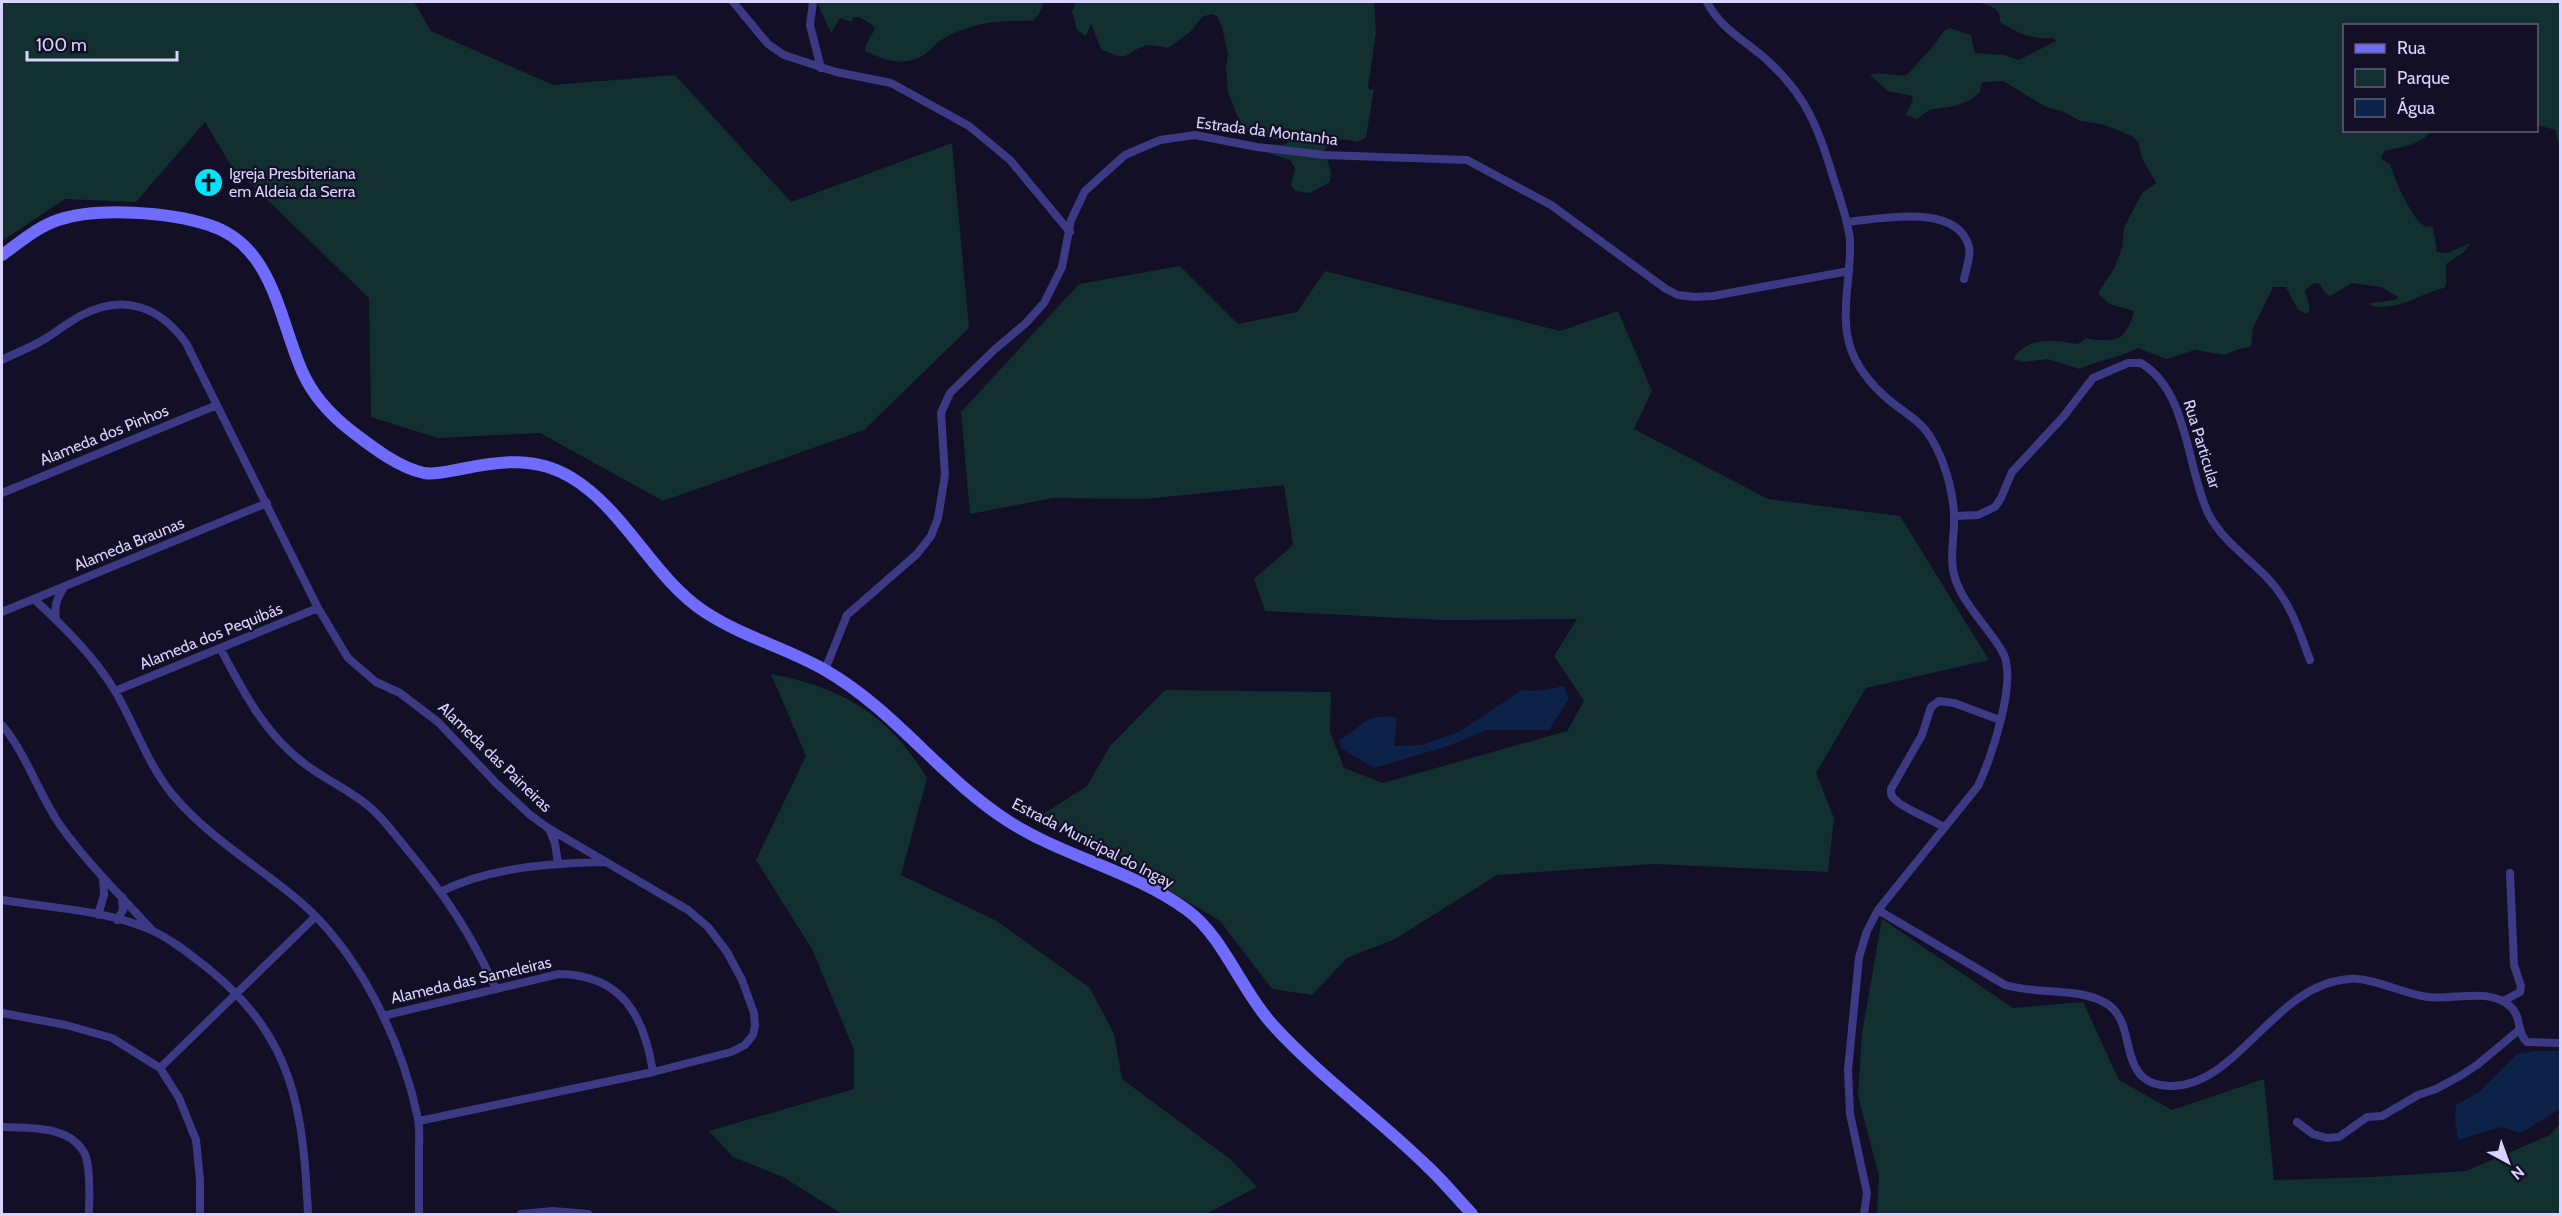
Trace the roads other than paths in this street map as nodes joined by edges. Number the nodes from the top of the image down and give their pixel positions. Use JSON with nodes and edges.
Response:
{"nodes":[{"id":1,"x":733,"y":2,"type":"edge"},
{"id":2,"x":813,"y":2,"type":"edge"},
{"id":3,"x":1707,"y":2,"type":"edge"},
{"id":4,"x":821,"y":68,"type":"junction"},
{"id":5,"x":1847,"y":222,"type":"junction"},
{"id":6,"x":1070,"y":232,"type":"junction"},
{"id":7,"x":2,"y":255,"type":"edge"},
{"id":8,"x":1849,"y":271,"type":"junction"},
{"id":9,"x":1964,"y":279,"type":"dead end"},
{"id":10,"x":2,"y":360,"type":"edge"},
{"id":11,"x":217,"y":405,"type":"junction"},
{"id":12,"x":2,"y":493,"type":"edge"},
{"id":13,"x":267,"y":504,"type":"junction"},
{"id":14,"x":1954,"y":516,"type":"junction"},
{"id":15,"x":64,"y":587,"type":"junction"},
{"id":16,"x":34,"y":599,"type":"junction"},
{"id":17,"x":318,"y":608,"type":"junction"},
{"id":18,"x":2,"y":612,"type":"edge"},
{"id":19,"x":56,"y":620,"type":"junction"},
{"id":20,"x":220,"y":648,"type":"junction"},
{"id":21,"x":2310,"y":660,"type":"dead end"},
{"id":22,"x":825,"y":670,"type":"junction"},
{"id":23,"x":115,"y":691,"type":"junction"},
{"id":24,"x":2000,"y":720,"type":"junction"},
{"id":25,"x":2,"y":725,"type":"edge"},
{"id":26,"x":1943,"y":827,"type":"junction"},
{"id":27,"x":549,"y":828,"type":"junction"},
{"id":28,"x":580,"y":847,"type":"junction"},
{"id":29,"x":606,"y":862,"type":"junction"},
{"id":30,"x":558,"y":863,"type":"junction"},
{"id":31,"x":577,"y":863,"type":"junction"},
{"id":32,"x":2510,"y":873,"type":"dead end"},
{"id":33,"x":104,"y":878,"type":"junction"},
{"id":34,"x":442,"y":891,"type":"junction"},
{"id":35,"x":122,"y":897,"type":"junction"},
{"id":36,"x":2,"y":900,"type":"edge"},
{"id":37,"x":1878,"y":910,"type":"junction"},
{"id":38,"x":98,"y":915,"type":"junction"},
{"id":39,"x":315,"y":917,"type":"junction"},
{"id":40,"x":117,"y":920,"type":"junction"},
{"id":41,"x":152,"y":930,"type":"junction"},
{"id":42,"x":496,"y":989,"type":"junction"},
{"id":43,"x":237,"y":994,"type":"junction"},
{"id":44,"x":2503,"y":1001,"type":"junction"},
{"id":45,"x":2,"y":1012,"type":"edge"},
{"id":46,"x":382,"y":1016,"type":"junction"},
{"id":47,"x":2519,"y":1030,"type":"junction"},
{"id":48,"x":2560,"y":1043,"type":"edge"},
{"id":49,"x":160,"y":1068,"type":"junction"},
{"id":50,"x":653,"y":1072,"type":"junction"},
{"id":51,"x":418,"y":1121,"type":"junction"},
{"id":52,"x":2297,"y":1122,"type":"dead end"},
{"id":53,"x":2,"y":1127,"type":"edge"},
{"id":54,"x":1471,"y":1214,"type":"edge"},
{"id":55,"x":89,"y":1215,"type":"edge"},
{"id":56,"x":200,"y":1215,"type":"edge"},
{"id":57,"x":308,"y":1215,"type":"edge"},
{"id":58,"x":419,"y":1215,"type":"edge"},
{"id":59,"x":521,"y":1215,"type":"edge"},
{"id":60,"x":588,"y":1215,"type":"edge"},
{"id":61,"x":1864,"y":1215,"type":"edge"}],
"edges":[{"from":1,"to":4,"type":"street"},
{"from":2,"to":4,"type":"street"},
{"from":3,"to":5,"type":"street"},
{"from":4,"to":6,"type":"street"},
{"from":5,"to":8,"type":"street"},
{"from":5,"to":9,"type":"street"},
{"from":6,"to":8,"type":"street","name":"Estrada da Montanha"},
{"from":6,"to":22,"type":"street","name":"Estrada da Montanha"},
{"from":7,"to":22,"type":"street","name":"Estrada Municipal do Ingay"},
{"from":8,"to":14,"type":"street"},
{"from":10,"to":11,"type":"street","name":"Alameda das Paineiras"},
{"from":11,"to":12,"type":"street","name":"Alameda dos Pinhos"},
{"from":11,"to":13,"type":"street","name":"Alameda das Paineiras"},
{"from":13,"to":15,"type":"street","name":"Alameda Braunas"},
{"from":13,"to":17,"type":"street","name":"Alameda das Paineiras"},
{"from":14,"to":21,"type":"street","name":"Rua Particular"},
{"from":14,"to":24,"type":"street"},
{"from":15,"to":16,"type":"street","name":"Alameda Braunas"},
{"from":15,"to":19,"type":"street"},
{"from":16,"to":18,"type":"street","name":"Alameda Braunas"},
{"from":16,"to":19,"type":"street"},
{"from":17,"to":20,"type":"street","name":"Alameda dos Pequibás"},
{"from":17,"to":27,"type":"street","name":"Alameda das Paineiras"},
{"from":19,"to":23,"type":"street"},
{"from":20,"to":23,"type":"street","name":"Alameda dos Pequibás"},
{"from":20,"to":34,"type":"street"},
{"from":22,"to":54,"type":"street","name":"Estrada Municipal do Ingay"},
{"from":23,"to":39,"type":"street"},
{"from":24,"to":26,"type":"street"},
{"from":24,"to":26,"type":"street"},
{"from":25,"to":33,"type":"street"},
{"from":26,"to":37,"type":"street"},
{"from":27,"to":28,"type":"street","name":"Alameda das Paineiras"},
{"from":27,"to":30,"type":"street"},
{"from":28,"to":29,"type":"street","name":"Alameda das Paineiras"},
{"from":28,"to":31,"type":"street"},
{"from":29,"to":31,"type":"street"},
{"from":29,"to":50,"type":"street","name":"Alameda das Paineiras"},
{"from":30,"to":31,"type":"street"},
{"from":30,"to":34,"type":"street"},
{"from":32,"to":44,"type":"street"},
{"from":33,"to":35,"type":"street"},
{"from":33,"to":38,"type":"street"},
{"from":34,"to":42,"type":"street"},
{"from":35,"to":40,"type":"street"},
{"from":35,"to":41,"type":"street"},
{"from":36,"to":38,"type":"street"},
{"from":37,"to":44,"type":"street"},
{"from":37,"to":61,"type":"street"},
{"from":38,"to":40,"type":"street"},
{"from":39,"to":43,"type":"street"},
{"from":39,"to":46,"type":"street"},
{"from":40,"to":41,"type":"street"},
{"from":41,"to":43,"type":"street"},
{"from":42,"to":46,"type":"street","name":"Alameda das Sameleiras"},
{"from":42,"to":50,"type":"street","name":"Alameda das Sameleiras"},
{"from":43,"to":49,"type":"street"},
{"from":43,"to":57,"type":"street"},
{"from":44,"to":47,"type":"street"},
{"from":45,"to":49,"type":"street"},
{"from":46,"to":51,"type":"street"},
{"from":47,"to":48,"type":"street"},
{"from":47,"to":52,"type":"street"},
{"from":49,"to":56,"type":"street"},
{"from":50,"to":51,"type":"street","name":"Alameda das Paineiras"},
{"from":51,"to":58,"type":"street"},
{"from":53,"to":55,"type":"street"},
{"from":59,"to":60,"type":"street"}]}
